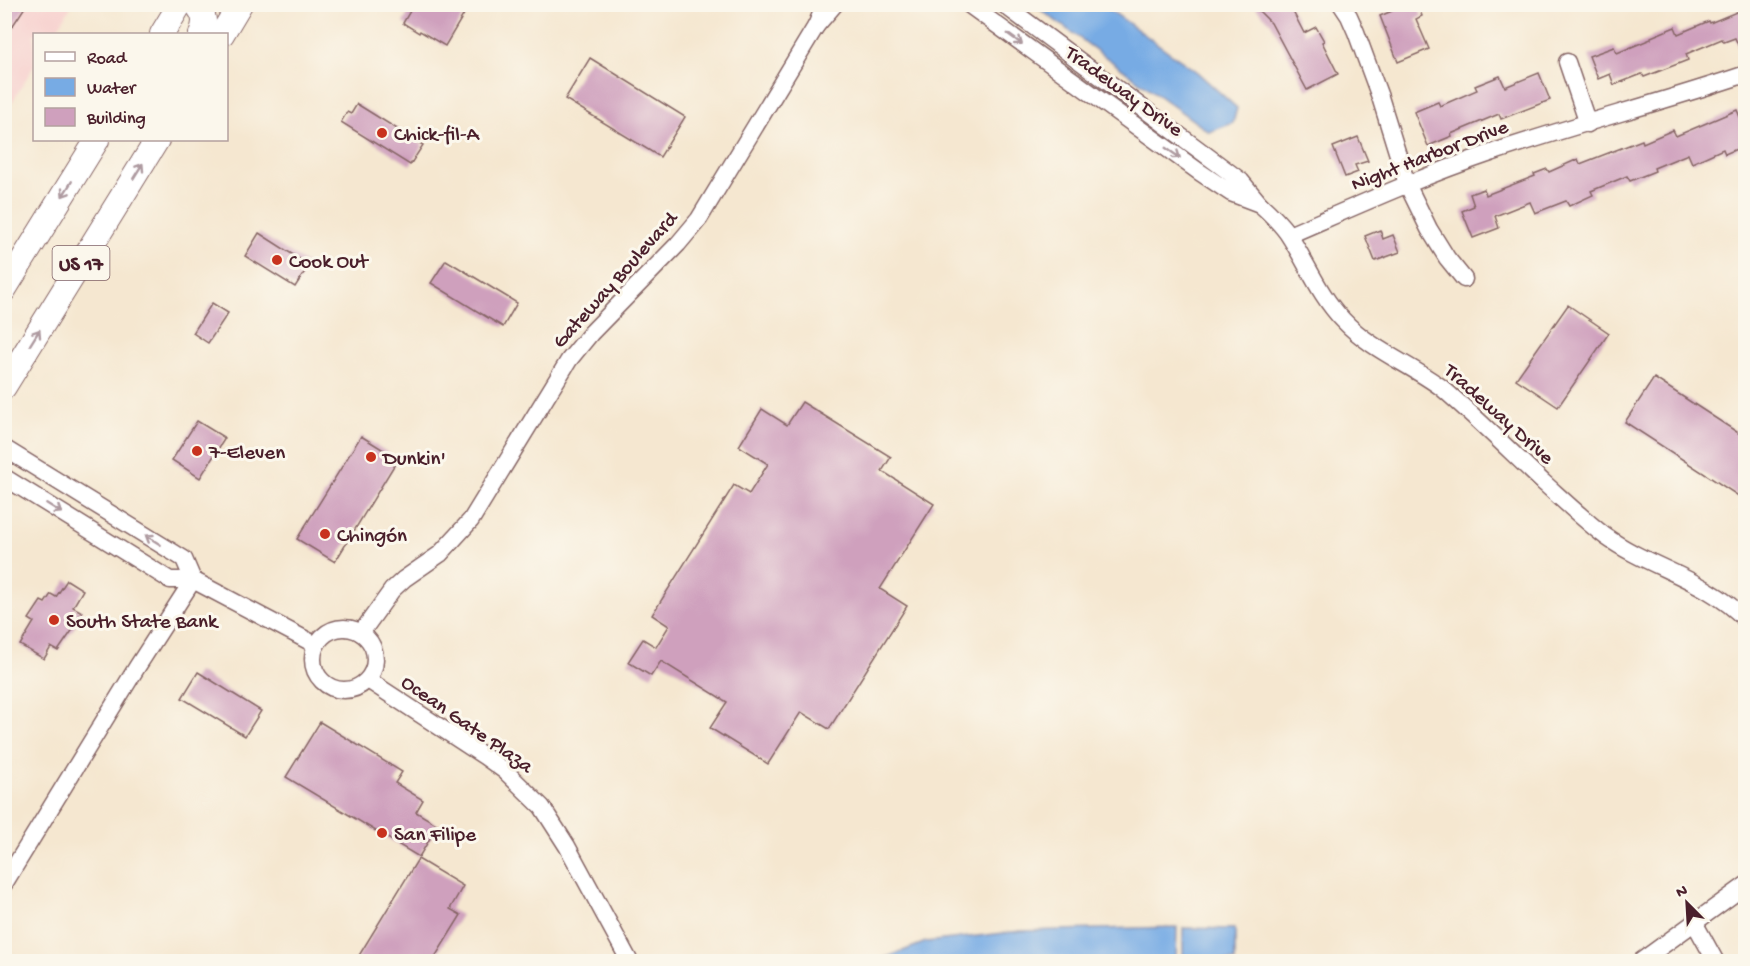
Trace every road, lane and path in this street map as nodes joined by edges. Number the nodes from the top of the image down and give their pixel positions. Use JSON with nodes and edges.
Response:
{"nodes":[{"id":1,"x":180,"y":4,"type":"edge"},
{"id":2,"x":196,"y":4,"type":"edge"},
{"id":3,"x":240,"y":4,"type":"edge"},
{"id":4,"x":825,"y":4,"type":"edge"},
{"id":5,"x":835,"y":4,"type":"edge"},
{"id":6,"x":968,"y":4,"type":"edge"},
{"id":7,"x":1003,"y":4,"type":"edge"},
{"id":8,"x":1341,"y":4,"type":"edge"},
{"id":9,"x":816,"y":26,"type":"junction"},
{"id":10,"x":163,"y":33,"type":"edge"},
{"id":11,"x":201,"y":33,"type":"edge"},
{"id":12,"x":223,"y":33,"type":"edge"},
{"id":13,"x":1567,"y":62,"type":"dead end"},
{"id":14,"x":1746,"y":74,"type":"edge"},
{"id":15,"x":1588,"y":123,"type":"junction"},
{"id":16,"x":96,"y":141,"type":"edge"},
{"id":17,"x":156,"y":141,"type":"edge"},
{"id":18,"x":1407,"y":184,"type":"junction"},
{"id":19,"x":1260,"y":204,"type":"junction"},
{"id":20,"x":1288,"y":235,"type":"junction"},
{"id":21,"x":1464,"y":279,"type":"dead end"},
{"id":22,"x":6,"y":289,"type":"edge"},
{"id":23,"x":4,"y":387,"type":"edge"},
{"id":24,"x":4,"y":448,"type":"edge"},
{"id":25,"x":4,"y":477,"type":"edge"},
{"id":26,"x":193,"y":580,"type":"junction"},
{"id":27,"x":1746,"y":620,"type":"edge"},
{"id":28,"x":361,"y":633,"type":"junction"},
{"id":29,"x":316,"y":645,"type":"junction"},
{"id":30,"x":368,"y":680,"type":"junction"},
{"id":31,"x":4,"y":884,"type":"edge"},
{"id":32,"x":1746,"y":885,"type":"edge"},
{"id":33,"x":1694,"y":922,"type":"junction"},
{"id":34,"x":630,"y":962,"type":"edge"},
{"id":35,"x":1640,"y":962,"type":"edge"},
{"id":36,"x":1716,"y":962,"type":"edge"}],
"edges":[{"from":1,"to":10,"type":"highway"},
{"from":2,"to":11,"type":"highway"},
{"from":3,"to":12,"type":"highway"},
{"from":4,"to":9,"type":"street"},
{"from":5,"to":9,"type":"street"},
{"from":6,"to":19,"type":"street","name":"Tradeway Drive","one_way":true},
{"from":7,"to":19,"type":"street","name":"Tradeway Drive"},
{"from":8,"to":18,"type":"street"},
{"from":9,"to":28,"type":"street","name":"Gateway Boulevard"},
{"from":13,"to":15,"type":"street"},
{"from":14,"to":15,"type":"street","name":"Night Harbor Drive"},
{"from":15,"to":18,"type":"street","name":"Night Harbor Drive"},
{"from":16,"to":22,"type":"highway","number":"US 17","one_way":true},
{"from":23,"to":17,"type":"highway","number":"US 17","one_way":true},
{"from":18,"to":20,"type":"street","name":"Night Harbor Drive"},
{"from":18,"to":21,"type":"street"},
{"from":19,"to":20,"type":"street","name":"Tradeway Drive"},
{"from":20,"to":27,"type":"street","name":"Tradeway Drive"},
{"from":26,"to":24,"type":"street","one_way":true},
{"from":25,"to":26,"type":"street","one_way":true},
{"from":26,"to":29,"type":"street"},
{"from":26,"to":31,"type":"street"},
{"from":28,"to":29,"type":"street"},
{"from":28,"to":30,"type":"street"},
{"from":29,"to":30,"type":"street"},
{"from":30,"to":34,"type":"street","name":"Ocean Gate Plaza"},
{"from":32,"to":33,"type":"street"},
{"from":33,"to":35,"type":"street"},
{"from":33,"to":36,"type":"street"}]}
